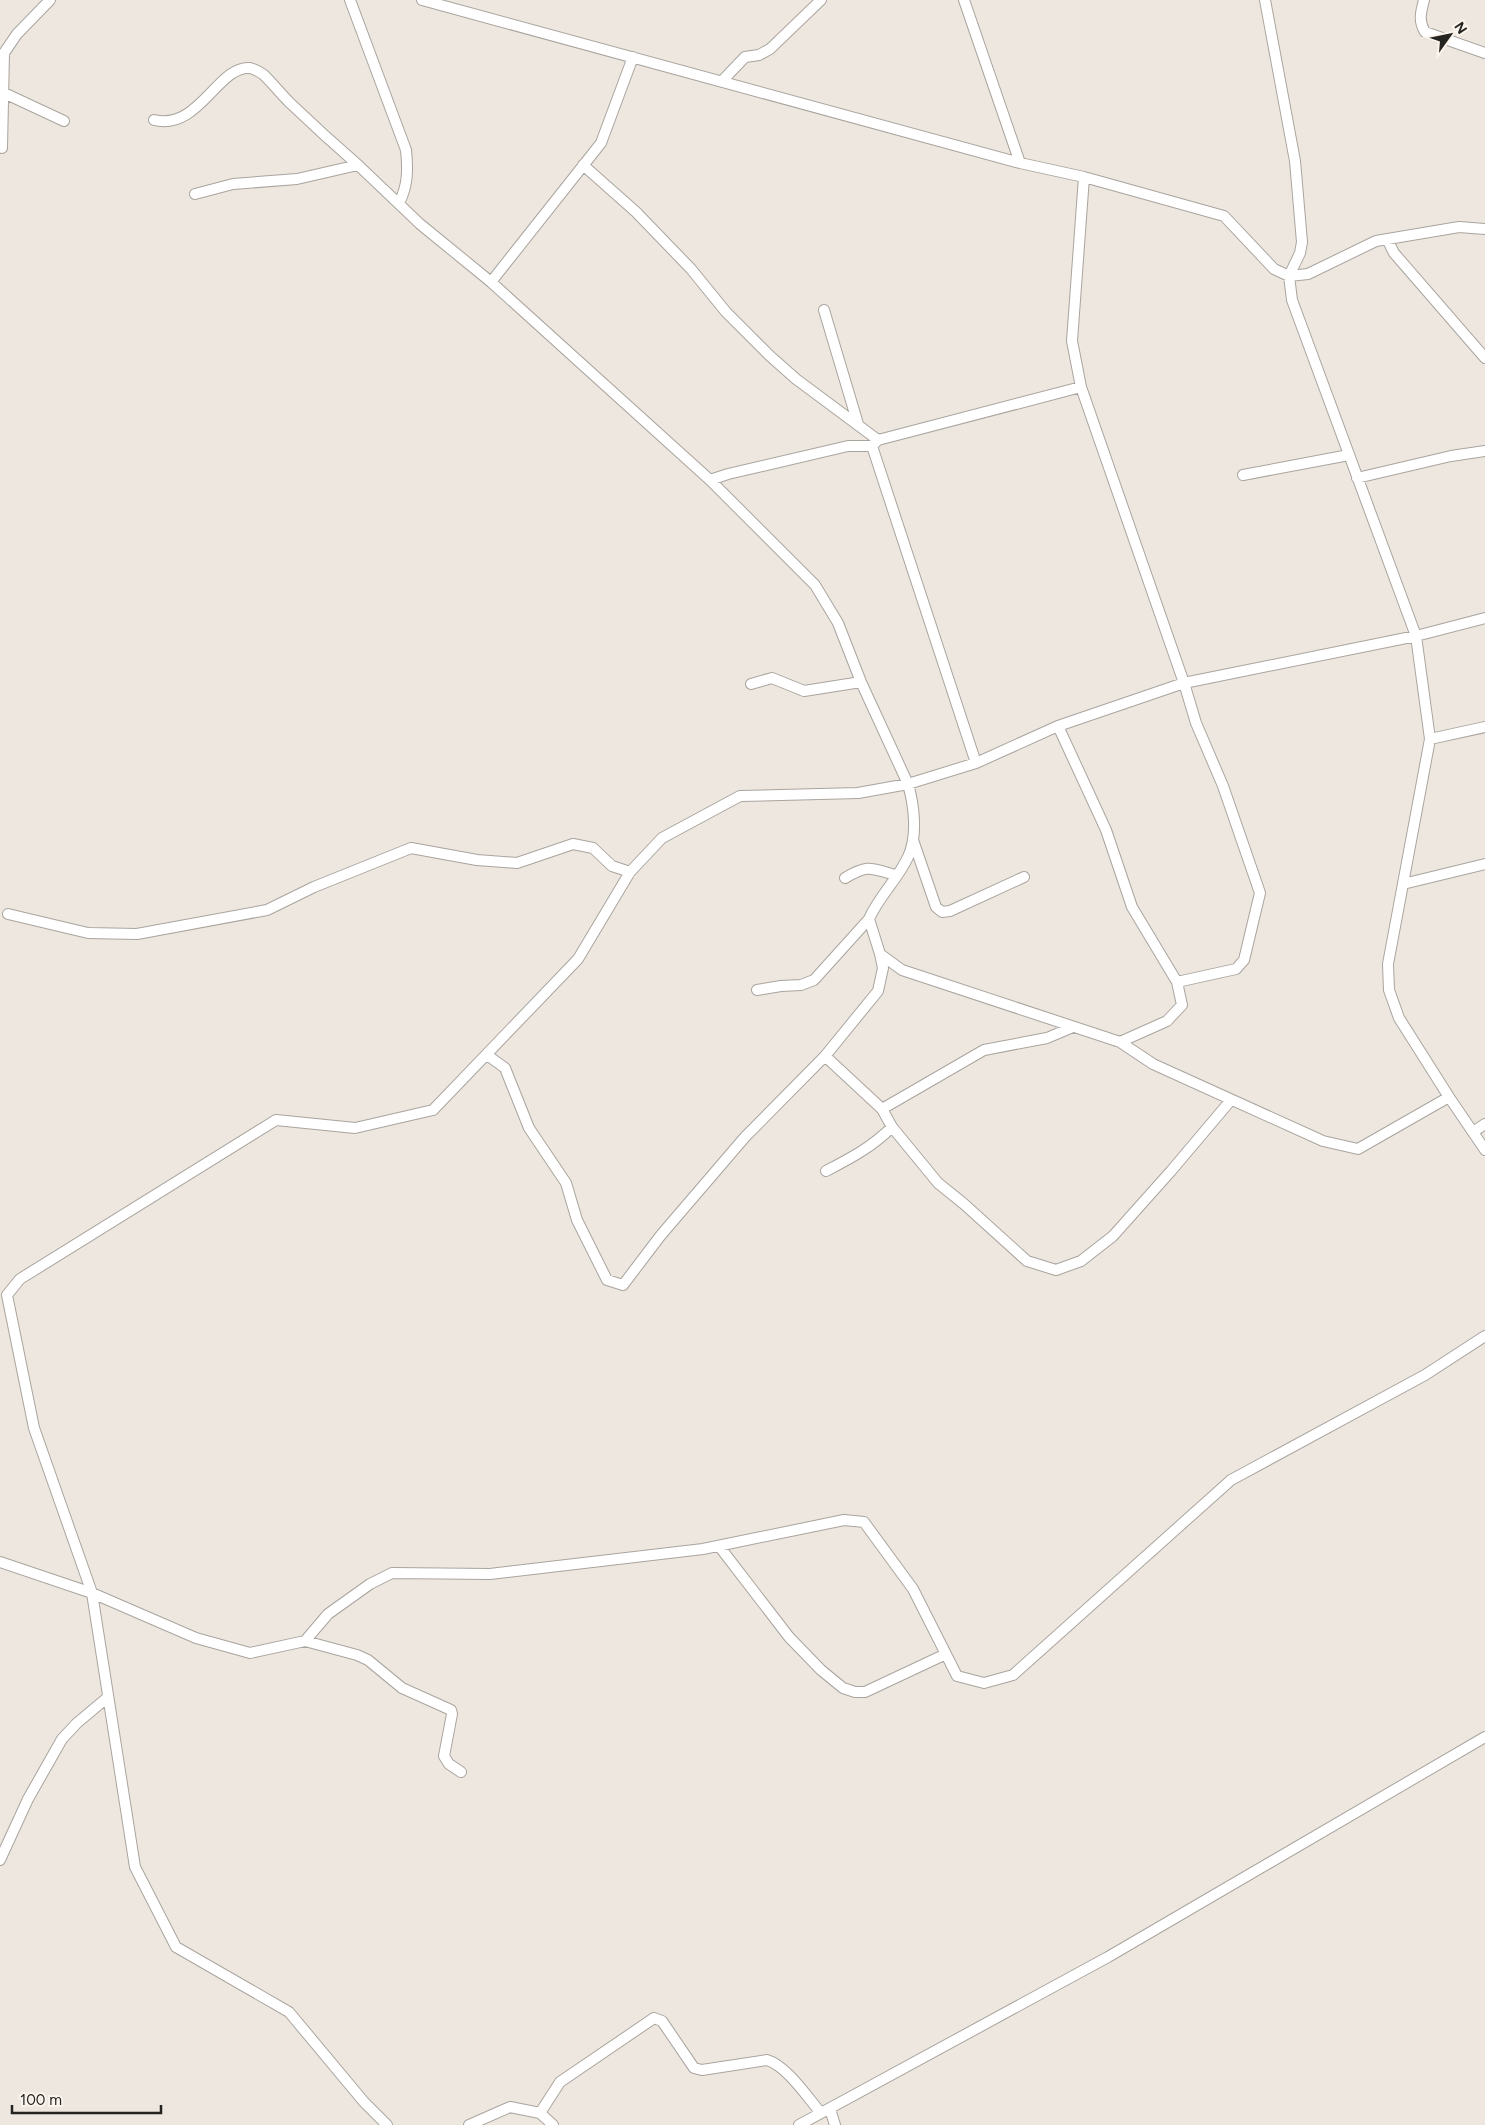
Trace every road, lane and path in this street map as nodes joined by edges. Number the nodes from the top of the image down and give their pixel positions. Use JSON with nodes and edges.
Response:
{"nodes":[{"id":1,"x":50,"y":0,"type":"edge"},
{"id":2,"x":350,"y":0,"type":"edge"},
{"id":3,"x":422,"y":0,"type":"edge"},
{"id":4,"x":821,"y":0,"type":"edge"},
{"id":5,"x":964,"y":0,"type":"edge"},
{"id":6,"x":1265,"y":0,"type":"edge"},
{"id":7,"x":1424,"y":0,"type":"edge"},
{"id":8,"x":1485,"y":53,"type":"edge"},
{"id":9,"x":633,"y":57,"type":"junction"},
{"id":10,"x":722,"y":81,"type":"junction"},
{"id":11,"x":4,"y":93,"type":"junction"},
{"id":12,"x":64,"y":120,"type":"dead end"},
{"id":13,"x":154,"y":120,"type":"dead end"},
{"id":14,"x":2,"y":148,"type":"dead end"},
{"id":15,"x":1020,"y":163,"type":"junction"},
{"id":16,"x":358,"y":165,"type":"junction"},
{"id":17,"x":583,"y":165,"type":"junction"},
{"id":18,"x":1084,"y":177,"type":"junction"},
{"id":19,"x":195,"y":194,"type":"dead end"},
{"id":20,"x":399,"y":203,"type":"junction"},
{"id":21,"x":1485,"y":229,"type":"edge"},
{"id":22,"x":1387,"y":238,"type":"junction"},
{"id":23,"x":1289,"y":276,"type":"junction"},
{"id":24,"x":491,"y":282,"type":"junction"},
{"id":25,"x":824,"y":310,"type":"dead end"},
{"id":26,"x":1485,"y":358,"type":"edge"},
{"id":27,"x":1081,"y":387,"type":"junction"},
{"id":28,"x":858,"y":424,"type":"junction"},
{"id":29,"x":875,"y":443,"type":"junction"},
{"id":30,"x":1485,"y":451,"type":"edge"},
{"id":31,"x":1349,"y":455,"type":"junction"},
{"id":32,"x":1243,"y":475,"type":"dead end"},
{"id":33,"x":1357,"y":478,"type":"junction"},
{"id":34,"x":710,"y":480,"type":"junction"},
{"id":35,"x":1485,"y":618,"type":"edge"},
{"id":36,"x":1416,"y":636,"type":"junction"},
{"id":37,"x":861,"y":682,"type":"junction"},
{"id":38,"x":1184,"y":683,"type":"junction"},
{"id":39,"x":751,"y":684,"type":"dead end"},
{"id":40,"x":1058,"y":726,"type":"junction"},
{"id":41,"x":1485,"y":727,"type":"edge"},
{"id":42,"x":1430,"y":739,"type":"junction"},
{"id":43,"x":976,"y":763,"type":"junction"},
{"id":44,"x":908,"y":784,"type":"junction"},
{"id":45,"x":913,"y":840,"type":"junction"},
{"id":46,"x":1485,"y":864,"type":"edge"},
{"id":47,"x":630,"y":872,"type":"junction"},
{"id":48,"x":895,"y":876,"type":"junction"},
{"id":49,"x":1024,"y":877,"type":"dead end"},
{"id":50,"x":845,"y":878,"type":"dead end"},
{"id":51,"x":1403,"y":884,"type":"junction"},
{"id":52,"x":8,"y":914,"type":"dead end"},
{"id":53,"x":869,"y":919,"type":"junction"},
{"id":54,"x":880,"y":954,"type":"junction"},
{"id":55,"x":1177,"y":982,"type":"junction"},
{"id":56,"x":757,"y":990,"type":"dead end"},
{"id":57,"x":1073,"y":1027,"type":"junction"},
{"id":58,"x":1120,"y":1042,"type":"junction"},
{"id":59,"x":487,"y":1055,"type":"junction"},
{"id":60,"x":825,"y":1056,"type":"junction"},
{"id":61,"x":1449,"y":1096,"type":"junction"},
{"id":62,"x":1231,"y":1100,"type":"junction"},
{"id":63,"x":882,"y":1109,"type":"junction"},
{"id":64,"x":1485,"y":1124,"type":"edge"},
{"id":65,"x":892,"y":1127,"type":"junction"},
{"id":66,"x":1473,"y":1132,"type":"junction"},
{"id":67,"x":1485,"y":1150,"type":"edge"},
{"id":68,"x":826,"y":1171,"type":"dead end"},
{"id":69,"x":1485,"y":1336,"type":"edge"},
{"id":70,"x":718,"y":1546,"type":"junction"},
{"id":71,"x":0,"y":1562,"type":"edge"},
{"id":72,"x":92,"y":1593,"type":"junction"},
{"id":73,"x":305,"y":1641,"type":"junction"},
{"id":74,"x":946,"y":1654,"type":"junction"},
{"id":75,"x":108,"y":1697,"type":"junction"},
{"id":76,"x":1485,"y":1737,"type":"edge"},
{"id":77,"x":461,"y":1772,"type":"dead end"},
{"id":78,"x":0,"y":1860,"type":"edge"},
{"id":79,"x":826,"y":2110,"type":"junction"},
{"id":80,"x":540,"y":2113,"type":"junction"},
{"id":81,"x":387,"y":2125,"type":"edge"},
{"id":82,"x":469,"y":2125,"type":"edge"},
{"id":83,"x":553,"y":2125,"type":"edge"},
{"id":84,"x":799,"y":2125,"type":"edge"},
{"id":85,"x":835,"y":2125,"type":"edge"}],
"edges":[{"from":1,"to":11,"type":"street"},
{"from":2,"to":20,"type":"street"},
{"from":3,"to":9,"type":"street"},
{"from":4,"to":10,"type":"street"},
{"from":5,"to":15,"type":"street"},
{"from":6,"to":23,"type":"street"},
{"from":7,"to":8,"type":"street"},
{"from":9,"to":10,"type":"street"},
{"from":9,"to":17,"type":"street"},
{"from":10,"to":15,"type":"street"},
{"from":11,"to":12,"type":"street"},
{"from":11,"to":14,"type":"street"},
{"from":13,"to":16,"type":"street"},
{"from":15,"to":18,"type":"street"},
{"from":16,"to":19,"type":"street"},
{"from":16,"to":20,"type":"street"},
{"from":17,"to":24,"type":"street"},
{"from":17,"to":28,"type":"street"},
{"from":18,"to":23,"type":"street"},
{"from":18,"to":27,"type":"street"},
{"from":20,"to":24,"type":"street"},
{"from":21,"to":22,"type":"street"},
{"from":22,"to":23,"type":"street"},
{"from":22,"to":26,"type":"street"},
{"from":23,"to":31,"type":"street"},
{"from":24,"to":34,"type":"street"},
{"from":25,"to":28,"type":"street"},
{"from":27,"to":29,"type":"street"},
{"from":27,"to":38,"type":"street"},
{"from":28,"to":29,"type":"street"},
{"from":29,"to":34,"type":"street"},
{"from":29,"to":43,"type":"street"},
{"from":30,"to":33,"type":"street"},
{"from":31,"to":32,"type":"street"},
{"from":31,"to":33,"type":"street"},
{"from":33,"to":36,"type":"street"},
{"from":34,"to":37,"type":"street"},
{"from":35,"to":36,"type":"street"},
{"from":36,"to":38,"type":"street"},
{"from":36,"to":42,"type":"street"},
{"from":37,"to":39,"type":"street"},
{"from":37,"to":44,"type":"street"},
{"from":38,"to":40,"type":"street"},
{"from":38,"to":55,"type":"street"},
{"from":40,"to":43,"type":"street"},
{"from":40,"to":55,"type":"street"},
{"from":41,"to":42,"type":"street"},
{"from":42,"to":51,"type":"street"},
{"from":43,"to":44,"type":"street"},
{"from":44,"to":45,"type":"street"},
{"from":44,"to":47,"type":"street"},
{"from":45,"to":48,"type":"street"},
{"from":45,"to":49,"type":"street"},
{"from":46,"to":51,"type":"street"},
{"from":47,"to":52,"type":"street"},
{"from":47,"to":59,"type":"street"},
{"from":48,"to":50,"type":"street"},
{"from":48,"to":53,"type":"street"},
{"from":51,"to":61,"type":"street"},
{"from":53,"to":54,"type":"street"},
{"from":53,"to":56,"type":"street"},
{"from":54,"to":57,"type":"street"},
{"from":54,"to":60,"type":"street"},
{"from":55,"to":58,"type":"street"},
{"from":57,"to":58,"type":"street"},
{"from":57,"to":63,"type":"street"},
{"from":58,"to":62,"type":"street"},
{"from":59,"to":60,"type":"street"},
{"from":59,"to":72,"type":"street"},
{"from":60,"to":63,"type":"street"},
{"from":61,"to":62,"type":"street"},
{"from":61,"to":66,"type":"street"},
{"from":62,"to":65,"type":"street"},
{"from":63,"to":65,"type":"street"},
{"from":64,"to":66,"type":"street"},
{"from":65,"to":68,"type":"street"},
{"from":66,"to":67,"type":"street"},
{"from":69,"to":74,"type":"street"},
{"from":70,"to":73,"type":"street"},
{"from":70,"to":74,"type":"street"},
{"from":70,"to":74,"type":"street"},
{"from":71,"to":72,"type":"street"},
{"from":72,"to":73,"type":"street"},
{"from":72,"to":75,"type":"street"},
{"from":73,"to":77,"type":"street"},
{"from":75,"to":78,"type":"street"},
{"from":75,"to":81,"type":"street"},
{"from":76,"to":79,"type":"street"},
{"from":79,"to":80,"type":"street"},
{"from":79,"to":84,"type":"street"},
{"from":79,"to":85,"type":"street"},
{"from":80,"to":82,"type":"street"},
{"from":80,"to":83,"type":"street"}]}
